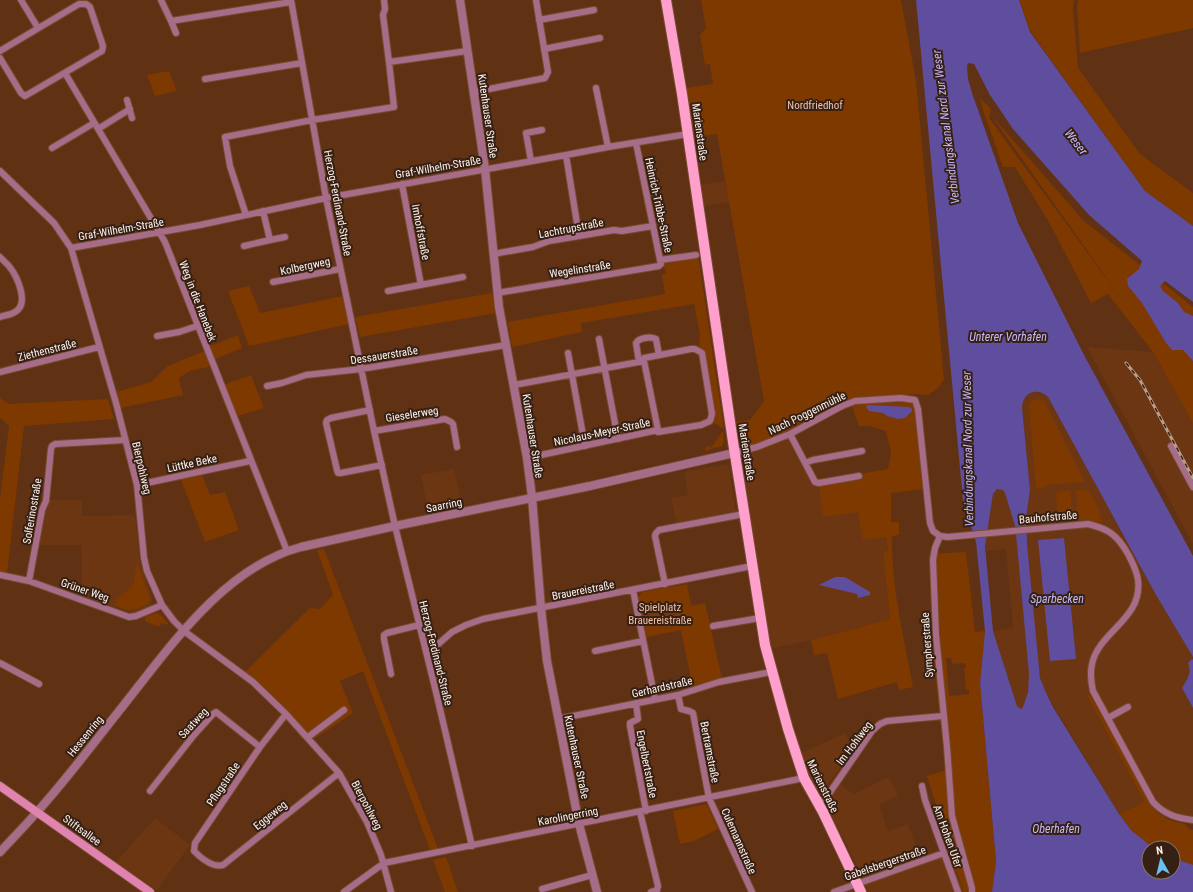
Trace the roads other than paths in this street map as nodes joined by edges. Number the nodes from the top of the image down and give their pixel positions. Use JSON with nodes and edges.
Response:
{"nodes":[{"id":1,"x":21,"y":0,"type":"edge"},
{"id":2,"x":161,"y":0,"type":"edge"},
{"id":3,"x":384,"y":0,"type":"edge"},
{"id":4,"x":460,"y":0,"type":"edge"},
{"id":5,"x":536,"y":0,"type":"edge"},
{"id":6,"x":666,"y":0,"type":"edge"},
{"id":7,"x":291,"y":1,"type":"edge"},
{"id":8,"x":594,"y":10,"type":"dead end"},
{"id":9,"x":539,"y":20,"type":"junction"},
{"id":10,"x":171,"y":21,"type":"junction"},
{"id":11,"x":38,"y":28,"type":"junction"},
{"id":12,"x":176,"y":33,"type":"dead end"},
{"id":13,"x":600,"y":38,"type":"dead end"},
{"id":14,"x":544,"y":49,"type":"junction"},
{"id":15,"x":0,"y":51,"type":"edge"},
{"id":16,"x":467,"y":51,"type":"junction"},
{"id":17,"x":0,"y":58,"type":"edge"},
{"id":18,"x":389,"y":62,"type":"junction"},
{"id":19,"x":302,"y":63,"type":"junction"},
{"id":20,"x":65,"y":73,"type":"junction"},
{"id":21,"x":205,"y":79,"type":"dead end"},
{"id":22,"x":596,"y":88,"type":"dead end"},
{"id":23,"x":474,"y":92,"type":"junction"},
{"id":24,"x":127,"y":100,"type":"dead end"},
{"id":25,"x":130,"y":109,"type":"junction"},
{"id":26,"x":132,"y":118,"type":"dead end"},
{"id":27,"x":312,"y":120,"type":"junction"},
{"id":28,"x":94,"y":123,"type":"junction"},
{"id":29,"x":98,"y":129,"type":"junction"},
{"id":30,"x":542,"y":130,"type":"dead end"},
{"id":31,"x":688,"y":134,"type":"junction"},
{"id":32,"x":636,"y":143,"type":"junction"},
{"id":33,"x":608,"y":147,"type":"junction"},
{"id":34,"x":52,"y":148,"type":"dead end"},
{"id":35,"x":566,"y":155,"type":"junction"},
{"id":36,"x":530,"y":161,"type":"junction"},
{"id":37,"x":485,"y":169,"type":"junction"},
{"id":38,"x":0,"y":171,"type":"edge"},
{"id":39,"x":402,"y":184,"type":"junction"},
{"id":40,"x":326,"y":198,"type":"junction"},
{"id":41,"x":263,"y":211,"type":"junction"},
{"id":42,"x":246,"y":215,"type":"junction"},
{"id":43,"x":653,"y":226,"type":"junction"},
{"id":44,"x":160,"y":232,"type":"junction"},
{"id":45,"x":579,"y":236,"type":"junction"},
{"id":46,"x":285,"y":237,"type":"dead end"},
{"id":47,"x":270,"y":240,"type":"junction"},
{"id":48,"x":244,"y":246,"type":"dead end"},
{"id":49,"x":71,"y":248,"type":"junction"},
{"id":50,"x":493,"y":254,"type":"junction"},
{"id":51,"x":696,"y":255,"type":"dead end"},
{"id":52,"x":0,"y":257,"type":"edge"},
{"id":53,"x":660,"y":260,"type":"junction"},
{"id":54,"x":340,"y":269,"type":"junction"},
{"id":55,"x":463,"y":277,"type":"dead end"},
{"id":56,"x":273,"y":282,"type":"dead end"},
{"id":57,"x":421,"y":285,"type":"junction"},
{"id":58,"x":388,"y":291,"type":"dead end"},
{"id":59,"x":497,"y":293,"type":"junction"},
{"id":60,"x":0,"y":317,"type":"edge"},
{"id":61,"x":197,"y":326,"type":"junction"},
{"id":62,"x":157,"y":336,"type":"dead end"},
{"id":63,"x":599,"y":339,"type":"dead end"},
{"id":64,"x":506,"y":345,"type":"junction"},
{"id":65,"x":99,"y":347,"type":"junction"},
{"id":66,"x":568,"y":353,"type":"dead end"},
{"id":67,"x":659,"y":355,"type":"junction"},
{"id":68,"x":641,"y":361,"type":"junction"},
{"id":69,"x":605,"y":368,"type":"junction"},
{"id":70,"x":362,"y":369,"type":"junction"},
{"id":71,"x":0,"y":372,"type":"edge"},
{"id":72,"x":571,"y":374,"type":"junction"},
{"id":73,"x":514,"y":385,"type":"junction"},
{"id":74,"x":267,"y":386,"type":"dead end"},
{"id":75,"x":370,"y":410,"type":"junction"},
{"id":76,"x":658,"y":430,"type":"junction"},
{"id":77,"x":374,"y":431,"type":"junction"},
{"id":78,"x":790,"y":434,"type":"junction"},
{"id":79,"x":618,"y":439,"type":"junction"},
{"id":80,"x":125,"y":440,"type":"junction"},
{"id":81,"x":585,"y":446,"type":"junction"},
{"id":82,"x":1171,"y":446,"type":"dead end"},
{"id":83,"x":456,"y":447,"type":"dead end"},
{"id":84,"x":862,"y":451,"type":"dead end"},
{"id":85,"x":734,"y":453,"type":"junction"},
{"id":86,"x":527,"y":458,"type":"junction"},
{"id":87,"x":250,"y":461,"type":"junction"},
{"id":88,"x":805,"y":463,"type":"junction"},
{"id":89,"x":382,"y":464,"type":"junction"},
{"id":90,"x":859,"y":476,"type":"dead end"},
{"id":91,"x":851,"y":478,"type":"junction"},
{"id":92,"x":137,"y":485,"type":"junction"},
{"id":93,"x":852,"y":485,"type":"dead end"},
{"id":94,"x":1193,"y":487,"type":"edge"},
{"id":95,"x":532,"y":497,"type":"junction"},
{"id":96,"x":744,"y":514,"type":"junction"},
{"id":97,"x":395,"y":526,"type":"junction"},
{"id":98,"x":940,"y":536,"type":"junction"},
{"id":99,"x":287,"y":550,"type":"junction"},
{"id":100,"x":752,"y":566,"type":"junction"},
{"id":101,"x":0,"y":575,"type":"edge"},
{"id":102,"x":29,"y":581,"type":"junction"},
{"id":103,"x":665,"y":584,"type":"junction"},
{"id":104,"x":633,"y":590,"type":"junction"},
{"id":105,"x":162,"y":605,"type":"junction"},
{"id":106,"x":541,"y":608,"type":"junction"},
{"id":107,"x":760,"y":618,"type":"junction"},
{"id":108,"x":419,"y":625,"type":"junction"},
{"id":109,"x":713,"y":626,"type":"dead end"},
{"id":110,"x":184,"y":631,"type":"junction"},
{"id":111,"x":643,"y":641,"type":"junction"},
{"id":112,"x":595,"y":651,"type":"dead end"},
{"id":113,"x":426,"y":654,"type":"junction"},
{"id":114,"x":0,"y":663,"type":"edge"},
{"id":115,"x":771,"y":672,"type":"junction"},
{"id":116,"x":391,"y":674,"type":"dead end"},
{"id":117,"x":39,"y":684,"type":"dead end"},
{"id":118,"x":678,"y":695,"type":"junction"},
{"id":119,"x":656,"y":699,"type":"junction"},
{"id":120,"x":636,"y":703,"type":"junction"},
{"id":121,"x":1128,"y":707,"type":"dead end"},
{"id":122,"x":344,"y":710,"type":"dead end"},
{"id":123,"x":286,"y":714,"type":"junction"},
{"id":124,"x":943,"y":716,"type":"junction"},
{"id":125,"x":1108,"y":718,"type":"junction"},
{"id":126,"x":558,"y":719,"type":"junction"},
{"id":127,"x":308,"y":737,"type":"junction"},
{"id":128,"x":260,"y":747,"type":"junction"},
{"id":129,"x":339,"y":773,"type":"junction"},
{"id":130,"x":804,"y":778,"type":"junction"},
{"id":131,"x":0,"y":786,"type":"edge"},
{"id":132,"x":922,"y":786,"type":"dead end"},
{"id":133,"x":150,"y":792,"type":"dead end"},
{"id":134,"x":709,"y":798,"type":"junction"},
{"id":135,"x":817,"y":802,"type":"junction"},
{"id":136,"x":643,"y":811,"type":"junction"},
{"id":137,"x":38,"y":812,"type":"junction"},
{"id":138,"x":1193,"y":820,"type":"edge"},
{"id":139,"x":579,"y":824,"type":"junction"},
{"id":140,"x":472,"y":846,"type":"junction"},
{"id":141,"x":0,"y":852,"type":"edge"},
{"id":142,"x":944,"y":853,"type":"junction"},
{"id":143,"x":384,"y":863,"type":"junction"},
{"id":144,"x":211,"y":864,"type":"joint"},
{"id":145,"x":592,"y":875,"type":"junction"},
{"id":146,"x":859,"y":888,"type":"edge"},
{"id":147,"x":542,"y":889,"type":"dead end"},
{"id":148,"x":149,"y":892,"type":"edge"},
{"id":149,"x":344,"y":892,"type":"edge"},
{"id":150,"x":391,"y":892,"type":"edge"},
{"id":151,"x":597,"y":892,"type":"edge"},
{"id":152,"x":651,"y":892,"type":"edge"},
{"id":153,"x":752,"y":892,"type":"edge"},
{"id":154,"x":834,"y":892,"type":"edge"},
{"id":155,"x":958,"y":892,"type":"edge"},
{"id":156,"x":972,"y":892,"type":"edge"}],
"edges":[{"from":1,"to":11,"type":"street"},
{"from":2,"to":10,"type":"street"},
{"from":3,"to":18,"type":"street"},
{"from":4,"to":16,"type":"street","name":"Kutenhauser Straße"},
{"from":5,"to":9,"type":"street"},
{"from":6,"to":31,"type":"main road","name":"Marienstraße"},
{"from":7,"to":10,"type":"street"},
{"from":7,"to":19,"type":"street","name":"Herzog-Ferdinand-Straße"},
{"from":8,"to":9,"type":"street"},
{"from":9,"to":14,"type":"street"},
{"from":10,"to":12,"type":"street"},
{"from":11,"to":15,"type":"street"},
{"from":11,"to":20,"type":"street"},
{"from":13,"to":14,"type":"street"},
{"from":14,"to":23,"type":"street"},
{"from":16,"to":18,"type":"street"},
{"from":16,"to":23,"type":"street","name":"Kutenhauser Straße"},
{"from":17,"to":20,"type":"street"},
{"from":18,"to":27,"type":"street"},
{"from":19,"to":21,"type":"street"},
{"from":19,"to":27,"type":"street","name":"Herzog-Ferdinand-Straße"},
{"from":20,"to":28,"type":"street","name":"Weg in die Hanebek"},
{"from":22,"to":33,"type":"street"},
{"from":23,"to":37,"type":"street","name":"Kutenhauser Straße"},
{"from":24,"to":25,"type":"street"},
{"from":25,"to":26,"type":"street"},
{"from":25,"to":29,"type":"street"},
{"from":27,"to":40,"type":"street","name":"Herzog-Ferdinand-Straße"},
{"from":27,"to":42,"type":"street"},
{"from":28,"to":29,"type":"street","name":"Weg in die Hanebek"},
{"from":28,"to":34,"type":"street"},
{"from":29,"to":44,"type":"street","name":"Weg in die Hanebek"},
{"from":30,"to":36,"type":"street"},
{"from":31,"to":32,"type":"street","name":"Graf-Wilhelm-Straße"},
{"from":31,"to":85,"type":"main road","name":"Marienstraße"},
{"from":32,"to":33,"type":"street","name":"Graf-Wilhelm-Straße"},
{"from":32,"to":43,"type":"street","name":"Heinrich-Tribbe-Straße"},
{"from":33,"to":35,"type":"street","name":"Graf-Wilhelm-Straße"},
{"from":35,"to":36,"type":"street","name":"Graf-Wilhelm-Straße"},
{"from":35,"to":45,"type":"street"},
{"from":36,"to":37,"type":"street","name":"Graf-Wilhelm-Straße"},
{"from":37,"to":39,"type":"street","name":"Graf-Wilhelm-Straße"},
{"from":37,"to":50,"type":"street","name":"Kutenhauser Straße"},
{"from":38,"to":49,"type":"street","name":"Bierpohlweg"},
{"from":39,"to":40,"type":"street","name":"Graf-Wilhelm-Straße"},
{"from":39,"to":57,"type":"street","name":"Imhoffstraße"},
{"from":40,"to":41,"type":"street","name":"Graf-Wilhelm-Straße"},
{"from":40,"to":54,"type":"street","name":"Herzog-Ferdinand-Straße"},
{"from":41,"to":42,"type":"street","name":"Graf-Wilhelm-Straße"},
{"from":41,"to":47,"type":"street"},
{"from":42,"to":44,"type":"street","name":"Graf-Wilhelm-Straße"},
{"from":43,"to":45,"type":"street","name":"Lachtrupstraße"},
{"from":43,"to":53,"type":"street","name":"Heinrich-Tribbe-Straße"},
{"from":44,"to":49,"type":"street","name":"Graf-Wilhelm-Straße"},
{"from":44,"to":61,"type":"street","name":"Weg in die Hanebek"},
{"from":45,"to":50,"type":"street","name":"Lachtrupstraße"},
{"from":46,"to":47,"type":"street"},
{"from":47,"to":48,"type":"street"},
{"from":49,"to":65,"type":"street","name":"Bierpohlweg"},
{"from":50,"to":59,"type":"street","name":"Kutenhauser Straße"},
{"from":51,"to":53,"type":"street","name":"Heinrich-Tribbe-Straße"},
{"from":52,"to":60,"type":"street"},
{"from":53,"to":59,"type":"street","name":"Wegelinstraße"},
{"from":54,"to":56,"type":"street","name":"Kolbergweg"},
{"from":54,"to":70,"type":"street","name":"Herzog-Ferdinand-Straße"},
{"from":55,"to":57,"type":"street"},
{"from":57,"to":58,"type":"street"},
{"from":59,"to":64,"type":"street","name":"Kutenhauser Straße"},
{"from":61,"to":62,"type":"street"},
{"from":61,"to":87,"type":"street","name":"Weg in die Hanebek"},
{"from":63,"to":69,"type":"street"},
{"from":64,"to":70,"type":"street","name":"Dessauerstraße"},
{"from":64,"to":73,"type":"street","name":"Kutenhauser Straße"},
{"from":65,"to":71,"type":"street","name":"Ziethenstraße"},
{"from":65,"to":80,"type":"street","name":"Bierpohlweg"},
{"from":66,"to":72,"type":"street"},
{"from":67,"to":68,"type":"street"},
{"from":67,"to":68,"type":"street"},
{"from":67,"to":76,"type":"street","name":"Nicolaus-Meyer-Straße"},
{"from":68,"to":69,"type":"street"},
{"from":68,"to":76,"type":"street"},
{"from":69,"to":72,"type":"street"},
{"from":69,"to":79,"type":"street"},
{"from":70,"to":74,"type":"street","name":"Dessauerstraße"},
{"from":70,"to":75,"type":"street","name":"Herzog-Ferdinand-Straße"},
{"from":72,"to":73,"type":"street"},
{"from":72,"to":81,"type":"street"},
{"from":73,"to":86,"type":"street","name":"Kutenhauser Straße"},
{"from":75,"to":77,"type":"street","name":"Herzog-Ferdinand-Straße"},
{"from":75,"to":89,"type":"street"},
{"from":76,"to":79,"type":"street","name":"Nicolaus-Meyer-Straße"},
{"from":77,"to":83,"type":"street","name":"Gieselerweg"},
{"from":77,"to":89,"type":"street","name":"Herzog-Ferdinand-Straße"},
{"from":78,"to":85,"type":"street","name":"Nach Poggenmühle"},
{"from":78,"to":88,"type":"street"},
{"from":78,"to":98,"type":"street","name":"Nach Poggenmühle"},
{"from":79,"to":81,"type":"street","name":"Nicolaus-Meyer-Straße"},
{"from":80,"to":92,"type":"street","name":"Bierpohlweg"},
{"from":80,"to":102,"type":"street","name":"Solferinostraße"},
{"from":81,"to":86,"type":"street","name":"Nicolaus-Meyer-Straße"},
{"from":82,"to":94,"type":"street"},
{"from":84,"to":88,"type":"street"},
{"from":85,"to":95,"type":"street","name":"Saarring"},
{"from":85,"to":96,"type":"main road","name":"Marienstraße"},
{"from":86,"to":95,"type":"street","name":"Kutenhauser Straße"},
{"from":87,"to":92,"type":"street","name":"Lüttke Beke"},
{"from":87,"to":99,"type":"street","name":"Weg in die Hanebek"},
{"from":88,"to":91,"type":"street"},
{"from":89,"to":97,"type":"street","name":"Herzog-Ferdinand-Straße"},
{"from":90,"to":91,"type":"street"},
{"from":91,"to":93,"type":"street"},
{"from":92,"to":105,"type":"street","name":"Bierpohlweg"},
{"from":95,"to":97,"type":"street","name":"Saarring"},
{"from":95,"to":106,"type":"street","name":"Kutenhauser Straße"},
{"from":96,"to":100,"type":"main road","name":"Marienstraße"},
{"from":96,"to":103,"type":"street"},
{"from":97,"to":99,"type":"street","name":"Saarring"},
{"from":97,"to":108,"type":"street","name":"Herzog-Ferdinand-Straße"},
{"from":98,"to":124,"type":"street","name":"Sympherstraße"},
{"from":98,"to":125,"type":"street","name":"Bauhofstraße"},
{"from":99,"to":110,"type":"street","name":"Saarring"},
{"from":100,"to":103,"type":"street","name":"Brauereistraße"},
{"from":100,"to":107,"type":"main road","name":"Marienstraße"},
{"from":101,"to":102,"type":"street","name":"Grüner Weg"},
{"from":102,"to":105,"type":"street","name":"Grüner Weg"},
{"from":103,"to":104,"type":"street","name":"Brauereistraße"},
{"from":104,"to":106,"type":"street","name":"Brauereistraße"},
{"from":104,"to":111,"type":"street"},
{"from":105,"to":110,"type":"street","name":"Bierpohlweg"},
{"from":106,"to":113,"type":"street","name":"Brauereistraße"},
{"from":106,"to":126,"type":"street","name":"Kutenhauser Straße"},
{"from":107,"to":109,"type":"street"},
{"from":107,"to":115,"type":"main road","name":"Marienstraße"},
{"from":108,"to":113,"type":"street","name":"Herzog-Ferdinand-Straße"},
{"from":108,"to":116,"type":"street"},
{"from":110,"to":123,"type":"street","name":"Bierpohlweg"},
{"from":110,"to":137,"type":"street","name":"Hessenring"},
{"from":111,"to":112,"type":"street"},
{"from":111,"to":119,"type":"street"},
{"from":113,"to":140,"type":"street","name":"Herzog-Ferdinand-Straße"},
{"from":114,"to":117,"type":"street"},
{"from":115,"to":118,"type":"street","name":"Gerhardstraße"},
{"from":115,"to":130,"type":"main road","name":"Marienstraße"},
{"from":118,"to":119,"type":"street","name":"Gerhardstraße"},
{"from":118,"to":134,"type":"street","name":"Bertramstraße"},
{"from":119,"to":120,"type":"street","name":"Gerhardstraße"},
{"from":120,"to":126,"type":"street","name":"Gerhardstraße"},
{"from":120,"to":136,"type":"street","name":"Engelbertstraße"},
{"from":121,"to":125,"type":"street"},
{"from":122,"to":127,"type":"street"},
{"from":123,"to":127,"type":"street","name":"Bierpohlweg"},
{"from":123,"to":128,"type":"street","name":"Pflugstraße"},
{"from":124,"to":135,"type":"street","name":"Im Hohlweg"},
{"from":124,"to":156,"type":"street","name":"Sympherstraße"},
{"from":125,"to":138,"type":"street","name":"Bauhofstraße"},
{"from":126,"to":139,"type":"street","name":"Kutenhauser Straße"},
{"from":127,"to":129,"type":"street","name":"Bierpohlweg"},
{"from":128,"to":133,"type":"street","name":"Saatweg"},
{"from":128,"to":144,"type":"street","name":"Pflugstraße"},
{"from":129,"to":143,"type":"street","name":"Bierpohlweg"},
{"from":129,"to":144,"type":"street","name":"Eggeweg"},
{"from":130,"to":134,"type":"street","name":"Karolingerring"},
{"from":130,"to":135,"type":"main road","name":"Marienstraße"},
{"from":131,"to":137,"type":"main road","name":"Stiftsallee"},
{"from":132,"to":142,"type":"street","name":"Am Hohen Ufer"},
{"from":134,"to":136,"type":"street","name":"Karolingerring"},
{"from":134,"to":153,"type":"street","name":"Culemannstraße"},
{"from":135,"to":146,"type":"main road","name":"Marienstraße"},
{"from":136,"to":139,"type":"street","name":"Karolingerring"},
{"from":136,"to":152,"type":"street"},
{"from":137,"to":141,"type":"street","name":"Hessenring"},
{"from":137,"to":148,"type":"main road","name":"Stiftsallee"},
{"from":139,"to":140,"type":"street","name":"Karolingerring"},
{"from":139,"to":145,"type":"street","name":"Kutenhauser Straße"},
{"from":140,"to":143,"type":"street","name":"Karolingerring"},
{"from":142,"to":146,"type":"street","name":"Gabelsbergerstraße"},
{"from":142,"to":155,"type":"street","name":"Am Hohen Ufer"},
{"from":143,"to":149,"type":"street","name":"Karolingerring"},
{"from":143,"to":150,"type":"street","name":"Bierpohlweg"},
{"from":145,"to":147,"type":"street"},
{"from":145,"to":151,"type":"street","name":"Kutenhauser Straße"},
{"from":146,"to":154,"type":"street","name":"Gabelsbergerstraße"}]}
